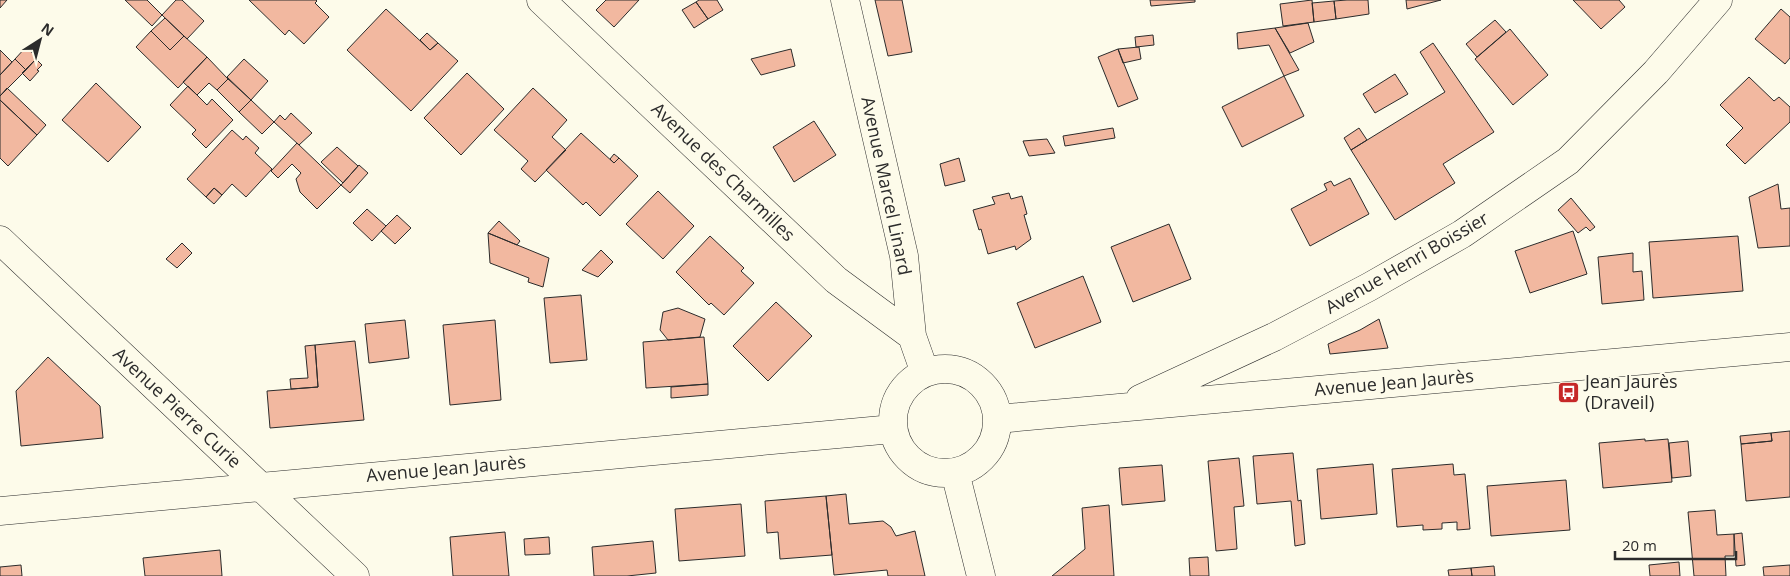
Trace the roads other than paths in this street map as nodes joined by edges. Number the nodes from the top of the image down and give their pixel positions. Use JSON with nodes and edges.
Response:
{"nodes":[{"id":1,"x":541,"y":0,"type":"edge"},
{"id":2,"x":845,"y":0,"type":"edge"},
{"id":3,"x":1718,"y":0,"type":"edge"},
{"id":4,"x":0,"y":240,"type":"edge"},
{"id":5,"x":912,"y":336,"type":"junction"},
{"id":6,"x":1790,"y":347,"type":"edge"},
{"id":7,"x":924,"y":373,"type":"junction"},
{"id":8,"x":1121,"y":408,"type":"junction"},
{"id":9,"x":997,"y":419,"type":"junction"},
{"id":10,"x":892,"y":429,"type":"junction"},
{"id":11,"x":955,"y":472,"type":"junction"},
{"id":12,"x":261,"y":487,"type":"junction"},
{"id":13,"x":0,"y":511,"type":"edge"},
{"id":14,"x":355,"y":576,"type":"edge"},
{"id":15,"x":981,"y":576,"type":"edge"}],
"edges":[{"from":1,"to":5,"type":"street","name":"Avenue des Charmilles"},
{"from":2,"to":5,"type":"street","name":"Avenue Marcel Linard"},
{"from":3,"to":8,"type":"street","name":"Avenue Henri Boissier"},
{"from":4,"to":12,"type":"street","name":"Avenue Pierre Curie"},
{"from":5,"to":7,"type":"street","name":"Avenue Marcel Linard"},
{"from":6,"to":8,"type":"street","name":"Avenue Jean Jaurès"},
{"from":7,"to":9,"type":"street"},
{"from":7,"to":10,"type":"street"},
{"from":8,"to":9,"type":"street","name":"Avenue Jean Jaurès"},
{"from":9,"to":11,"type":"street"},
{"from":10,"to":11,"type":"street"},
{"from":10,"to":12,"type":"street","name":"Avenue Jean Jaurès"},
{"from":11,"to":15,"type":"street"},
{"from":12,"to":13,"type":"street","name":"Avenue Jean Jaurès"},
{"from":12,"to":14,"type":"street","name":"Avenue Pierre Curie"}]}
